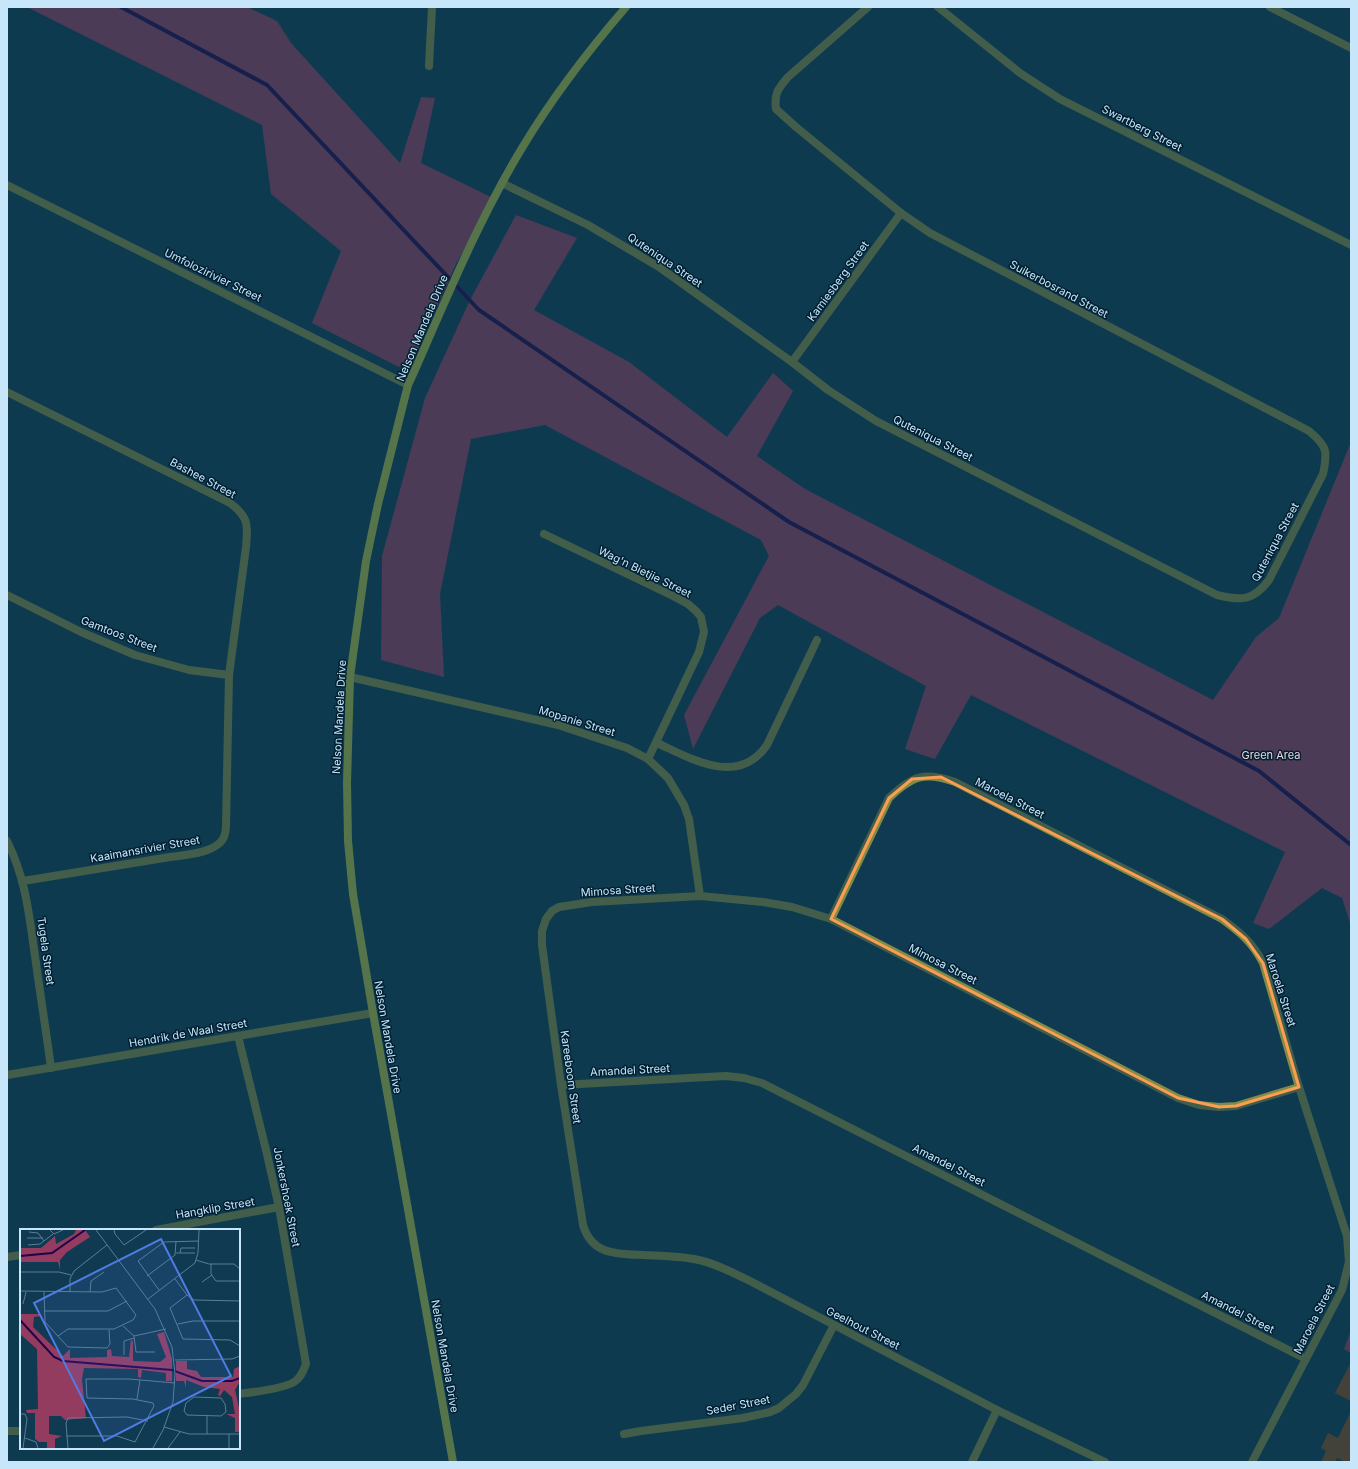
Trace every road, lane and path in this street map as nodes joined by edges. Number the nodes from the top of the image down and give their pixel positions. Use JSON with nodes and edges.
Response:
{"nodes":[{"id":1,"x":432,"y":7,"type":"edge"},
{"id":2,"x":626,"y":7,"type":"edge"},
{"id":3,"x":868,"y":7,"type":"edge"},
{"id":4,"x":938,"y":7,"type":"edge"},
{"id":5,"x":1270,"y":7,"type":"edge"},
{"id":6,"x":1351,"y":48,"type":"edge"},
{"id":7,"x":428,"y":66,"type":"dead end"},
{"id":8,"x":502,"y":182,"type":"junction"},
{"id":9,"x":7,"y":186,"type":"edge"},
{"id":10,"x":901,"y":213,"type":"junction"},
{"id":11,"x":1351,"y":245,"type":"edge"},
{"id":12,"x":792,"y":362,"type":"junction"},
{"id":13,"x":408,"y":385,"type":"junction"},
{"id":14,"x":7,"y":392,"type":"edge"},
{"id":15,"x":1323,"y":474,"type":"joint"},
{"id":16,"x":544,"y":534,"type":"dead end"},
{"id":17,"x":7,"y":595,"type":"edge"},
{"id":18,"x":817,"y":640,"type":"dead end"},
{"id":19,"x":229,"y":675,"type":"junction"},
{"id":20,"x":350,"y":677,"type":"junction"},
{"id":21,"x":657,"y":743,"type":"junction"},
{"id":22,"x":648,"y":760,"type":"junction"},
{"id":23,"x":7,"y":841,"type":"edge"},
{"id":24,"x":23,"y":881,"type":"junction"},
{"id":25,"x":700,"y":896,"type":"junction"},
{"id":26,"x":559,"y":907,"type":"joint"},
{"id":27,"x":831,"y":919,"type":"junction"},
{"id":28,"x":373,"y":1013,"type":"junction"},
{"id":29,"x":238,"y":1036,"type":"junction"},
{"id":30,"x":51,"y":1068,"type":"junction"},
{"id":31,"x":7,"y":1075,"type":"edge"},
{"id":32,"x":561,"y":1085,"type":"junction"},
{"id":33,"x":1299,"y":1087,"type":"junction"},
{"id":34,"x":278,"y":1208,"type":"junction"},
{"id":35,"x":162,"y":1229,"type":"edge"},
{"id":36,"x":602,"y":1249,"type":"joint"},
{"id":37,"x":20,"y":1255,"type":"edge"},
{"id":38,"x":7,"y":1257,"type":"edge"},
{"id":39,"x":834,"y":1325,"type":"junction"},
{"id":40,"x":1306,"y":1359,"type":"junction"},
{"id":41,"x":240,"y":1394,"type":"edge"},
{"id":42,"x":997,"y":1410,"type":"junction"},
{"id":43,"x":7,"y":1431,"type":"edge"},
{"id":44,"x":20,"y":1431,"type":"edge"},
{"id":45,"x":624,"y":1434,"type":"dead end"},
{"id":46,"x":453,"y":1462,"type":"edge"},
{"id":47,"x":972,"y":1462,"type":"edge"},
{"id":48,"x":1105,"y":1462,"type":"edge"},
{"id":49,"x":1252,"y":1462,"type":"edge"}],
"edges":[{"from":1,"to":7,"type":"street"},
{"from":2,"to":8,"type":"street","name":"Nelson Mandela Drive"},
{"from":3,"to":10,"type":"street","name":"Suikerbosrand Street"},
{"from":4,"to":11,"type":"street","name":"Swartberg Street"},
{"from":5,"to":6,"type":"street"},
{"from":8,"to":12,"type":"street","name":"Quteniqua Street"},
{"from":8,"to":13,"type":"street","name":"Nelson Mandela Drive"},
{"from":9,"to":13,"type":"street","name":"Umfolozirivier Street"},
{"from":10,"to":12,"type":"street","name":"Kamiesberg Street"},
{"from":10,"to":15,"type":"street","name":"Suikerbosrand Street"},
{"from":12,"to":15,"type":"street","name":"Quteniqua Street"},
{"from":13,"to":20,"type":"street","name":"Nelson Mandela Drive"},
{"from":14,"to":19,"type":"street","name":"Bashee Street"},
{"from":16,"to":21,"type":"street","name":"Wag'n Bietjie Street"},
{"from":17,"to":19,"type":"street","name":"Gamtoos Street"},
{"from":18,"to":21,"type":"street"},
{"from":19,"to":24,"type":"street","name":"Kaaimansrivier Street"},
{"from":20,"to":22,"type":"street","name":"Mopanie Street"},
{"from":20,"to":28,"type":"street","name":"Nelson Mandela Drive"},
{"from":21,"to":22,"type":"street","name":"Wag'n Bietjie Street"},
{"from":22,"to":25,"type":"street","name":"Mopanie Street"},
{"from":23,"to":24,"type":"street","name":"Tugela Street"},
{"from":24,"to":30,"type":"street","name":"Tugela Street"},
{"from":25,"to":26,"type":"street","name":"Mimosa Street"},
{"from":25,"to":27,"type":"street","name":"Mimosa Street"},
{"from":26,"to":32,"type":"street","name":"Kareeboom Street"},
{"from":27,"to":33,"type":"street","name":"Mimosa Street"},
{"from":27,"to":33,"type":"street","name":"Maroela Street"},
{"from":28,"to":29,"type":"street","name":"Hendrik de Waal Street"},
{"from":28,"to":46,"type":"street","name":"Nelson Mandela Drive"},
{"from":29,"to":30,"type":"street","name":"Hendrik de Waal Street"},
{"from":29,"to":34,"type":"street","name":"Jonkershoek Street"},
{"from":30,"to":31,"type":"street","name":"Hendrik de Waal Street"},
{"from":32,"to":36,"type":"street","name":"Kareeboom Street"},
{"from":32,"to":40,"type":"street","name":"Amandel Street"},
{"from":33,"to":40,"type":"street","name":"Maroela Street"},
{"from":34,"to":35,"type":"street","name":"Hangklip Street"},
{"from":34,"to":41,"type":"street","name":"Jonkershoek Street"},
{"from":36,"to":39,"type":"street","name":"Geelhout Street"},
{"from":37,"to":38,"type":"street"},
{"from":39,"to":42,"type":"street","name":"Geelhout Street"},
{"from":39,"to":45,"type":"street","name":"Seder Street"},
{"from":40,"to":49,"type":"street","name":"Maroela Street"},
{"from":42,"to":47,"type":"street"},
{"from":42,"to":48,"type":"street","name":"Geelhout Street"},
{"from":43,"to":44,"type":"street"}]}
